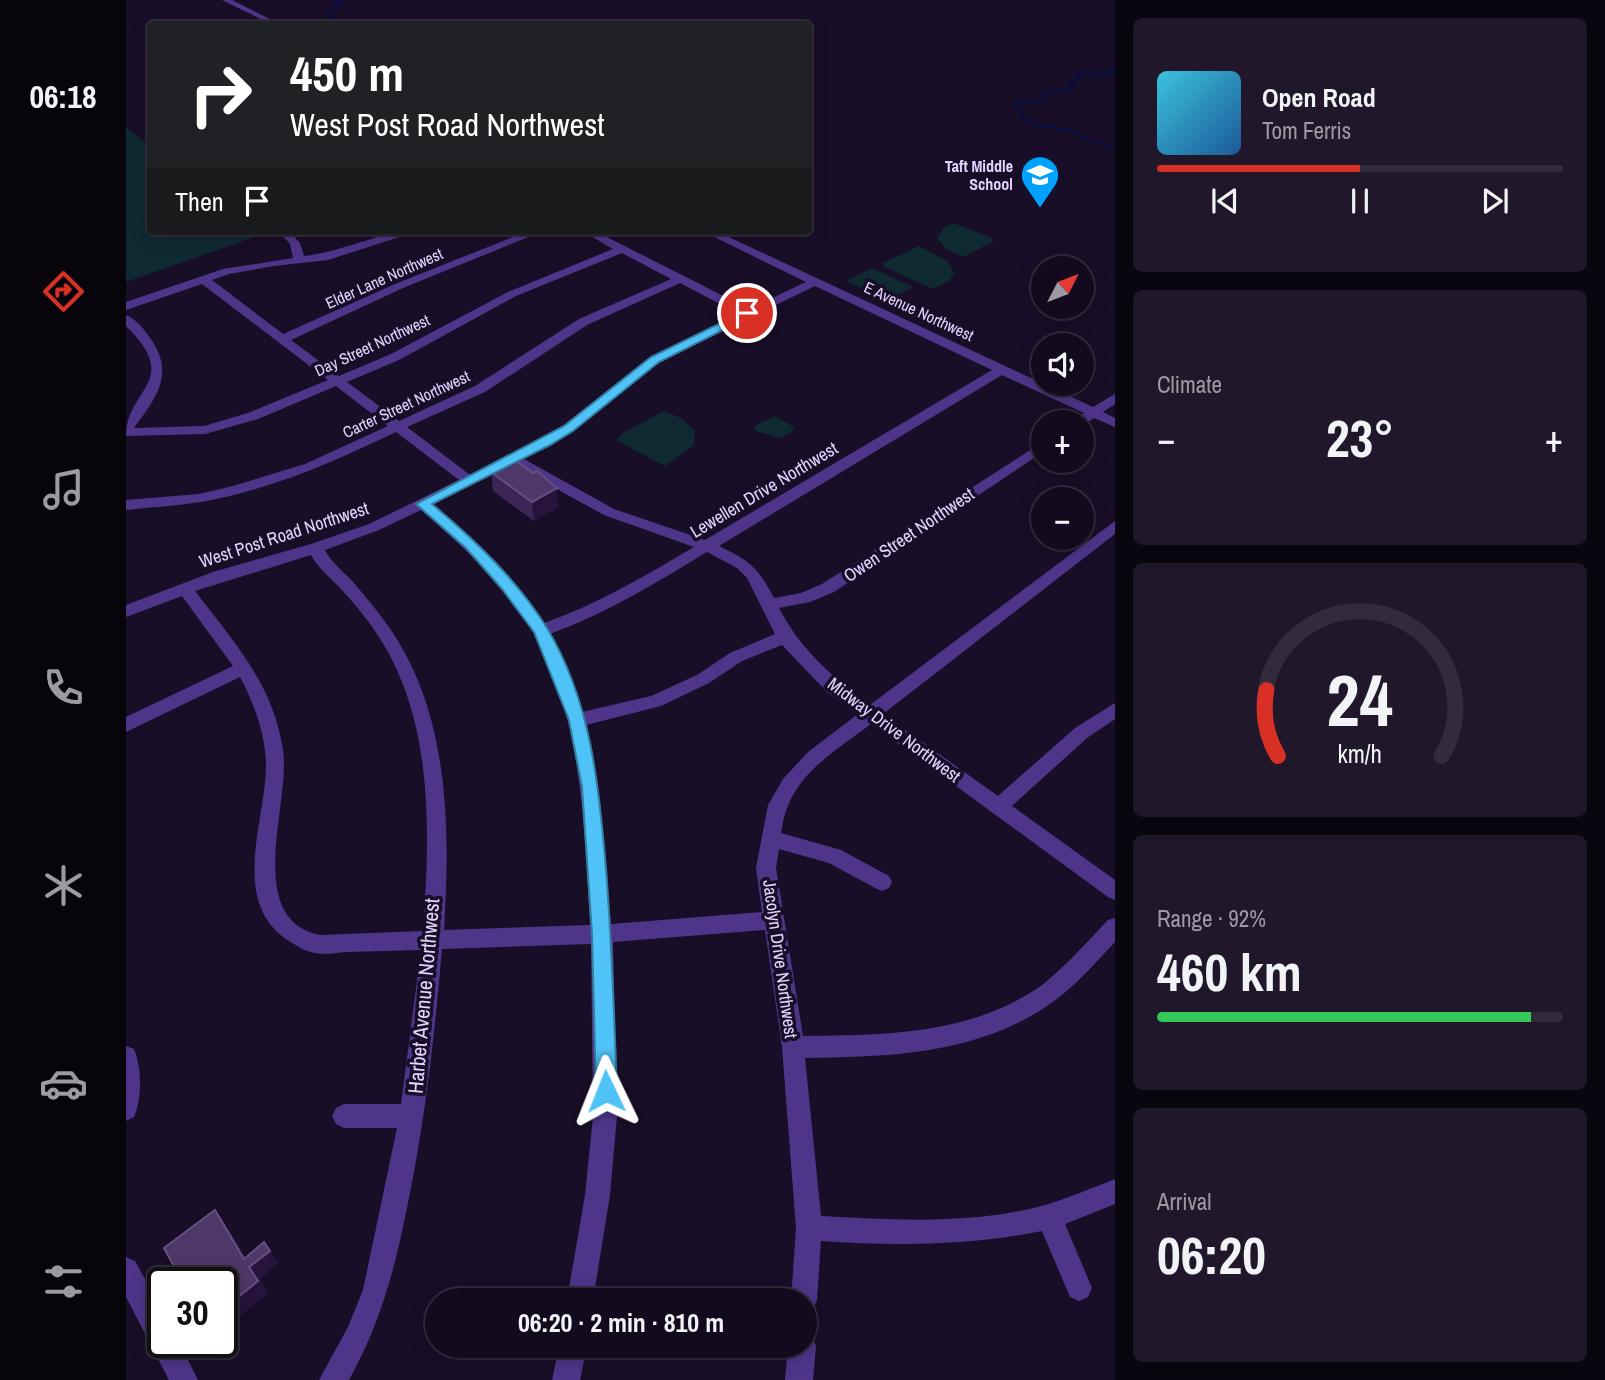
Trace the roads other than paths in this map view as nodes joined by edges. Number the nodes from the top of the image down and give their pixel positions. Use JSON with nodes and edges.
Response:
{"nodes":[{"id":1,"x":226,"y":0,"type":"edge"},
{"id":2,"x":270,"y":21,"type":"edge"},
{"id":3,"x":288,"y":235,"type":"edge"},
{"id":4,"x":401,"y":235,"type":"edge"},
{"id":5,"x":528,"y":235,"type":"edge"},
{"id":6,"x":595,"y":235,"type":"edge"},
{"id":7,"x":715,"y":235,"type":"edge"},
{"id":8,"x":622,"y":249,"type":"junction"},
{"id":9,"x":299,"y":260,"type":"junction"},
{"id":10,"x":203,"y":279,"type":"junction"},
{"id":11,"x":680,"y":279,"type":"junction"},
{"id":12,"x":815,"y":282,"type":"junction"},
{"id":13,"x":126,"y":306,"type":"edge"},
{"id":14,"x":747,"y":313,"type":"junction"},
{"id":15,"x":126,"y":319,"type":"edge"},
{"id":16,"x":283,"y":339,"type":"junction"},
{"id":17,"x":1001,"y":370,"type":"junction"},
{"id":18,"x":338,"y":381,"type":"junction"},
{"id":19,"x":1115,"y":398,"type":"edge"},
{"id":20,"x":1087,"y":410,"type":"edge"},
{"id":21,"x":1094,"y":412,"type":"edge"},
{"id":22,"x":1094,"y":414,"type":"edge"},
{"id":23,"x":1115,"y":424,"type":"edge"},
{"id":24,"x":398,"y":427,"type":"junction"},
{"id":25,"x":126,"y":431,"type":"edge"},
{"id":26,"x":1031,"y":454,"type":"edge"},
{"id":27,"x":513,"y":459,"type":"junction"},
{"id":28,"x":469,"y":481,"type":"junction"},
{"id":29,"x":423,"y":504,"type":"junction"},
{"id":30,"x":126,"y":505,"type":"edge"},
{"id":31,"x":1115,"y":526,"type":"edge"},
{"id":32,"x":707,"y":546,"type":"junction"},
{"id":33,"x":316,"y":548,"type":"junction"},
{"id":34,"x":184,"y":588,"type":"junction"},
{"id":35,"x":767,"y":605,"type":"junction"},
{"id":36,"x":126,"y":611,"type":"edge"},
{"id":37,"x":540,"y":631,"type":"junction"},
{"id":38,"x":785,"y":637,"type":"junction"},
{"id":39,"x":245,"y":667,"type":"junction"},
{"id":40,"x":1115,"y":710,"type":"edge"},
{"id":41,"x":870,"y":715,"type":"junction"},
{"id":42,"x":577,"y":720,"type":"junction"},
{"id":43,"x":126,"y":725,"type":"edge"},
{"id":44,"x":999,"y":807,"type":"junction"},
{"id":45,"x":769,"y":838,"type":"junction"},
{"id":46,"x":882,"y":882,"type":"dead end"},
{"id":47,"x":1115,"y":891,"type":"edge"},
{"id":48,"x":773,"y":920,"type":"junction"},
{"id":49,"x":1115,"y":927,"type":"edge"},
{"id":50,"x":601,"y":934,"type":"junction"},
{"id":51,"x":434,"y":941,"type":"junction"},
{"id":52,"x":793,"y":1047,"type":"junction"},
{"id":53,"x":126,"y":1057,"type":"edge"},
{"id":54,"x":126,"y":1109,"type":"edge"},
{"id":55,"x":344,"y":1116,"type":"dead end"},
{"id":56,"x":413,"y":1116,"type":"junction"},
{"id":57,"x":1115,"y":1191,"type":"edge"},
{"id":58,"x":1050,"y":1219,"type":"junction"},
{"id":59,"x":809,"y":1228,"type":"junction"},
{"id":60,"x":129,"y":1283,"type":"edge"},
{"id":61,"x":582,"y":1288,"type":"edge"},
{"id":62,"x":805,"y":1288,"type":"edge"},
{"id":63,"x":1079,"y":1288,"type":"dead end"},
{"id":64,"x":147,"y":1314,"type":"edge"},
{"id":65,"x":172,"y":1358,"type":"edge"},
{"id":66,"x":571,"y":1358,"type":"edge"},
{"id":67,"x":801,"y":1358,"type":"edge"},
{"id":68,"x":184,"y":1380,"type":"edge"},
{"id":69,"x":333,"y":1380,"type":"edge"},
{"id":70,"x":566,"y":1380,"type":"edge"},
{"id":71,"x":799,"y":1380,"type":"edge"}],
"edges":[{"from":1,"to":2,"type":"street"},
{"from":3,"to":9,"type":"street"},
{"from":4,"to":9,"type":"street"},
{"from":5,"to":16,"type":"street","name":"Elder Lane Northwest"},
{"from":6,"to":8,"type":"street"},
{"from":7,"to":12,"type":"street","name":"E Avenue Northwest"},
{"from":8,"to":11,"type":"street"},
{"from":8,"to":18,"type":"street","name":"Day Street Northwest"},
{"from":9,"to":10,"type":"street"},
{"from":10,"to":13,"type":"street"},
{"from":10,"to":16,"type":"street"},
{"from":11,"to":14,"type":"street"},
{"from":11,"to":24,"type":"street","name":"Carter Street Northwest"},
{"from":12,"to":14,"type":"street","name":"West Post Road Northwest"},
{"from":12,"to":17,"type":"street","name":"E Avenue Northwest"},
{"from":14,"to":27,"type":"street","name":"West Post Road Northwest"},
{"from":15,"to":25,"type":"street"},
{"from":16,"to":18,"type":"street"},
{"from":17,"to":20,"type":"street","name":"E Avenue Northwest"},
{"from":17,"to":32,"type":"street","name":"Lewellen Drive Northwest"},
{"from":18,"to":24,"type":"street"},
{"from":18,"to":25,"type":"street","name":"Day Street Northwest"},
{"from":19,"to":21,"type":"street"},
{"from":22,"to":23,"type":"street","name":"E Avenue Northwest"},
{"from":24,"to":28,"type":"street"},
{"from":24,"to":30,"type":"street","name":"Carter Street Northwest"},
{"from":26,"to":35,"type":"street","name":"Owen Street Northwest"},
{"from":27,"to":28,"type":"street","name":"West Post Road Northwest"},
{"from":27,"to":32,"type":"street","name":"Midway Drive Northwest"},
{"from":28,"to":29,"type":"street","name":"West Post Road Northwest"},
{"from":29,"to":33,"type":"street","name":"West Post Road Northwest"},
{"from":29,"to":37,"type":"street"},
{"from":31,"to":41,"type":"street","name":"Jacolyn Drive Northwest"},
{"from":32,"to":35,"type":"street","name":"Midway Drive Northwest"},
{"from":32,"to":37,"type":"street","name":"Lewellen Drive Northwest"},
{"from":33,"to":34,"type":"street","name":"West Post Road Northwest"},
{"from":33,"to":51,"type":"street","name":"Harbet Avenue Northwest"},
{"from":34,"to":36,"type":"street","name":"West Post Road Northwest"},
{"from":34,"to":39,"type":"street"},
{"from":35,"to":38,"type":"street","name":"Midway Drive Northwest"},
{"from":37,"to":42,"type":"street"},
{"from":38,"to":41,"type":"street","name":"Midway Drive Northwest"},
{"from":38,"to":42,"type":"street"},
{"from":39,"to":43,"type":"street"},
{"from":39,"to":51,"type":"street"},
{"from":40,"to":44,"type":"street"},
{"from":41,"to":44,"type":"street","name":"Midway Drive Northwest"},
{"from":41,"to":45,"type":"street","name":"Jacolyn Drive Northwest"},
{"from":42,"to":50,"type":"street"},
{"from":44,"to":47,"type":"street","name":"Midway Drive Northwest"},
{"from":45,"to":46,"type":"street"},
{"from":45,"to":48,"type":"street","name":"Jacolyn Drive Northwest"},
{"from":48,"to":50,"type":"street"},
{"from":48,"to":52,"type":"street","name":"Jacolyn Drive Northwest"},
{"from":49,"to":52,"type":"street"},
{"from":50,"to":51,"type":"street"},
{"from":50,"to":61,"type":"street"},
{"from":51,"to":56,"type":"street","name":"Harbet Avenue Northwest"},
{"from":52,"to":59,"type":"street","name":"Jacolyn Drive Northwest"},
{"from":53,"to":54,"type":"street"},
{"from":55,"to":56,"type":"street"},
{"from":56,"to":69,"type":"street","name":"Harbet Avenue Northwest"},
{"from":57,"to":58,"type":"street"},
{"from":58,"to":59,"type":"street"},
{"from":58,"to":63,"type":"street"},
{"from":59,"to":62,"type":"street","name":"Jacolyn Drive Northwest"},
{"from":60,"to":64,"type":"street"},
{"from":65,"to":68,"type":"street"},
{"from":66,"to":70,"type":"street"},
{"from":67,"to":71,"type":"street"}]}
